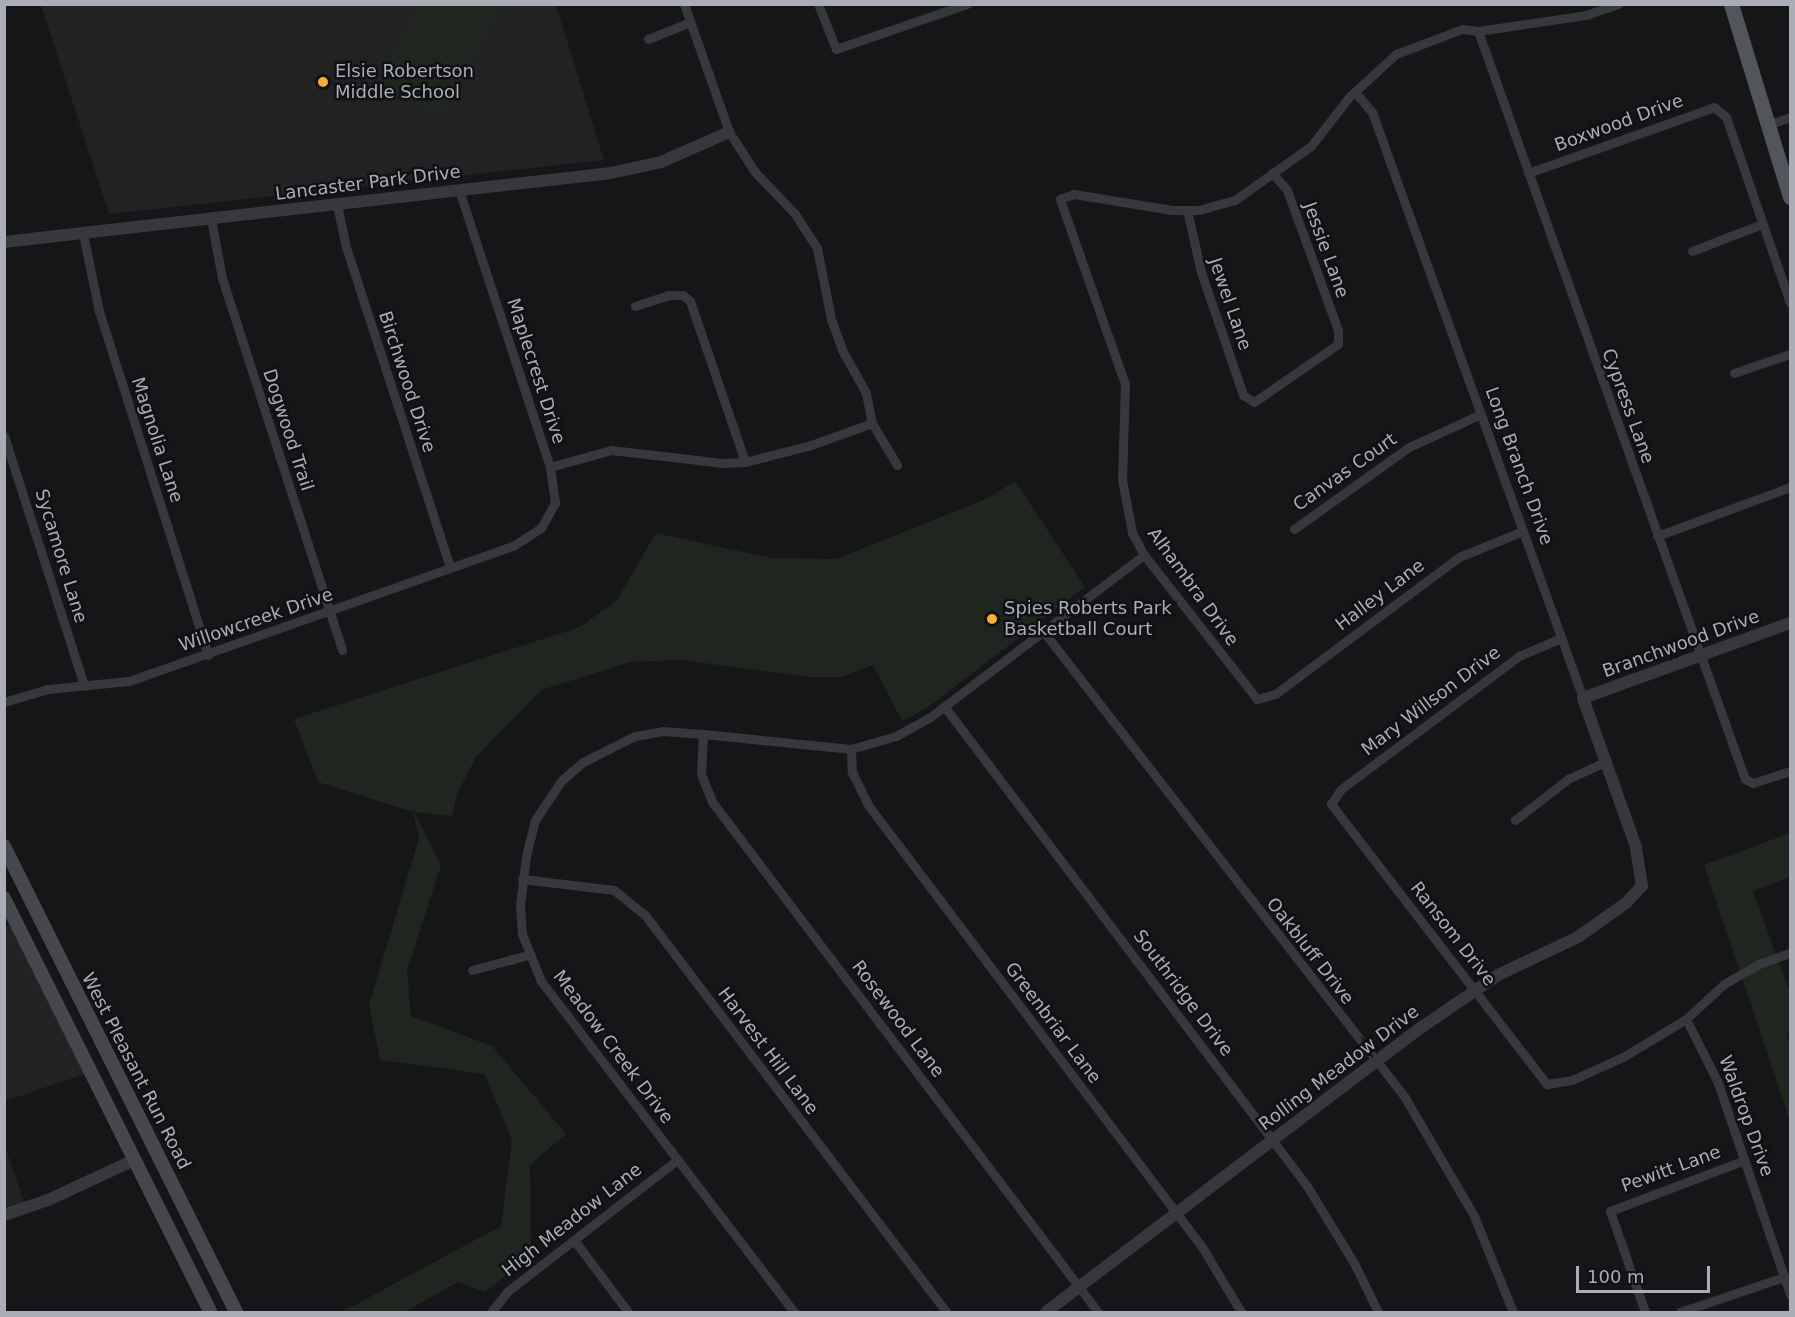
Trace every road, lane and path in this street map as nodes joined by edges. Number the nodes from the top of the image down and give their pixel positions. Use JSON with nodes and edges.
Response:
{"nodes":[{"id":1,"x":684,"y":4,"type":"edge"},
{"id":2,"x":818,"y":4,"type":"edge"},
{"id":3,"x":1618,"y":4,"type":"edge"},
{"id":4,"x":1731,"y":4,"type":"edge"},
{"id":5,"x":967,"y":5,"type":"edge"},
{"id":6,"x":690,"y":22,"type":"junction"},
{"id":7,"x":1478,"y":31,"type":"junction"},
{"id":8,"x":648,"y":39,"type":"dead end"},
{"id":9,"x":1355,"y":92,"type":"junction"},
{"id":10,"x":1791,"y":117,"type":"edge"},
{"id":11,"x":1767,"y":125,"type":"junction"},
{"id":12,"x":729,"y":132,"type":"junction"},
{"id":13,"x":1272,"y":173,"type":"junction"},
{"id":14,"x":1528,"y":173,"type":"junction"},
{"id":15,"x":459,"y":190,"type":"junction"},
{"id":16,"x":1791,"y":197,"type":"edge"},
{"id":17,"x":338,"y":205,"type":"junction"},
{"id":18,"x":1187,"y":210,"type":"junction"},
{"id":19,"x":211,"y":219,"type":"junction"},
{"id":20,"x":1762,"y":224,"type":"junction"},
{"id":21,"x":83,"y":234,"type":"junction"},
{"id":22,"x":4,"y":242,"type":"edge"},
{"id":23,"x":1692,"y":251,"type":"dead end"},
{"id":24,"x":1791,"y":303,"type":"edge"},
{"id":25,"x":635,"y":306,"type":"dead end"},
{"id":26,"x":1791,"y":354,"type":"edge"},
{"id":27,"x":1734,"y":373,"type":"dead end"},
{"id":28,"x":1254,"y":402,"type":"joint"},
{"id":29,"x":1481,"y":414,"type":"junction"},
{"id":30,"x":872,"y":423,"type":"junction"},
{"id":31,"x":4,"y":436,"type":"edge"},
{"id":32,"x":745,"y":462,"type":"junction"},
{"id":33,"x":897,"y":465,"type":"dead end"},
{"id":34,"x":550,"y":467,"type":"junction"},
{"id":35,"x":1791,"y":487,"type":"edge"},
{"id":36,"x":1294,"y":529,"type":"dead end"},
{"id":37,"x":1523,"y":531,"type":"junction"},
{"id":38,"x":1657,"y":536,"type":"junction"},
{"id":39,"x":513,"y":546,"type":"joint"},
{"id":40,"x":1144,"y":555,"type":"junction"},
{"id":41,"x":450,"y":567,"type":"junction"},
{"id":42,"x":329,"y":612,"type":"junction"},
{"id":43,"x":1791,"y":623,"type":"edge"},
{"id":44,"x":1043,"y":631,"type":"junction"},
{"id":45,"x":1561,"y":638,"type":"junction"},
{"id":46,"x":342,"y":650,"type":"dead end"},
{"id":47,"x":208,"y":655,"type":"junction"},
{"id":48,"x":1700,"y":656,"type":"junction"},
{"id":49,"x":84,"y":685,"type":"junction"},
{"id":50,"x":1264,"y":698,"type":"joint"},
{"id":51,"x":1583,"y":698,"type":"junction"},
{"id":52,"x":4,"y":702,"type":"edge"},
{"id":53,"x":944,"y":706,"type":"junction"},
{"id":54,"x":703,"y":734,"type":"junction"},
{"id":55,"x":851,"y":749,"type":"junction"},
{"id":56,"x":1607,"y":761,"type":"junction"},
{"id":57,"x":1791,"y":771,"type":"edge"},
{"id":58,"x":1331,"y":804,"type":"joint"},
{"id":59,"x":1515,"y":820,"type":"dead end"},
{"id":60,"x":4,"y":846,"type":"edge"},
{"id":61,"x":1637,"y":858,"type":"joint"},
{"id":62,"x":522,"y":879,"type":"junction"},
{"id":63,"x":4,"y":897,"type":"edge"},
{"id":64,"x":1791,"y":953,"type":"edge"},
{"id":65,"x":528,"y":955,"type":"junction"},
{"id":66,"x":472,"y":970,"type":"dead end"},
{"id":67,"x":71,"y":982,"type":"junction"},
{"id":68,"x":1476,"y":991,"type":"junction"},
{"id":69,"x":51,"y":992,"type":"junction"},
{"id":70,"x":1686,"y":1019,"type":"junction"},
{"id":71,"x":1376,"y":1063,"type":"junction"},
{"id":72,"x":1274,"y":1140,"type":"junction"},
{"id":73,"x":156,"y":1149,"type":"junction"},
{"id":74,"x":678,"y":1159,"type":"junction"},
{"id":75,"x":134,"y":1160,"type":"junction"},
{"id":76,"x":1745,"y":1161,"type":"junction"},
{"id":77,"x":1176,"y":1214,"type":"junction"},
{"id":78,"x":4,"y":1215,"type":"edge"},
{"id":79,"x":574,"y":1240,"type":"junction"},
{"id":80,"x":1784,"y":1277,"type":"junction"},
{"id":81,"x":1079,"y":1287,"type":"junction"},
{"id":82,"x":1791,"y":1296,"type":"edge"},
{"id":83,"x":233,"y":1307,"type":"edge"},
{"id":84,"x":210,"y":1312,"type":"edge"},
{"id":85,"x":491,"y":1312,"type":"edge"},
{"id":86,"x":628,"y":1312,"type":"edge"},
{"id":87,"x":794,"y":1312,"type":"edge"},
{"id":88,"x":946,"y":1312,"type":"edge"},
{"id":89,"x":1046,"y":1312,"type":"edge"},
{"id":90,"x":1098,"y":1312,"type":"edge"},
{"id":91,"x":1241,"y":1312,"type":"edge"},
{"id":92,"x":1378,"y":1312,"type":"edge"},
{"id":93,"x":1514,"y":1312,"type":"edge"},
{"id":94,"x":1645,"y":1312,"type":"edge"},
{"id":95,"x":1680,"y":1312,"type":"edge"}],
"edges":[{"from":1,"to":6,"type":"street"},
{"from":2,"to":5,"type":"street"},
{"from":3,"to":7,"type":"street"},
{"from":4,"to":11,"type":"main road"},
{"from":6,"to":8,"type":"street"},
{"from":6,"to":12,"type":"street"},
{"from":7,"to":9,"type":"street"},
{"from":7,"to":14,"type":"street","name":"Cypress Lane"},
{"from":9,"to":13,"type":"street"},
{"from":9,"to":29,"type":"street","name":"Long Branch Drive"},
{"from":10,"to":11,"type":"street"},
{"from":11,"to":16,"type":"main road"},
{"from":12,"to":15,"type":"street","name":"Lancaster Park Drive"},
{"from":12,"to":30,"type":"street"},
{"from":13,"to":18,"type":"street"},
{"from":13,"to":28,"type":"street","name":"Jessie Lane"},
{"from":14,"to":20,"type":"street","name":"Boxwood Drive"},
{"from":14,"to":38,"type":"street","name":"Cypress Lane"},
{"from":15,"to":17,"type":"street","name":"Lancaster Park Drive"},
{"from":15,"to":34,"type":"street","name":"Maplecrest Drive"},
{"from":17,"to":19,"type":"street","name":"Lancaster Park Drive"},
{"from":17,"to":41,"type":"street","name":"Birchwood Drive"},
{"from":18,"to":28,"type":"street","name":"Jewel Lane"},
{"from":18,"to":40,"type":"street","name":"Alhambra Drive"},
{"from":19,"to":21,"type":"street","name":"Lancaster Park Drive"},
{"from":19,"to":42,"type":"street","name":"Dogwood Trail"},
{"from":20,"to":23,"type":"street"},
{"from":20,"to":24,"type":"street"},
{"from":21,"to":22,"type":"street","name":"Lancaster Park Drive"},
{"from":21,"to":47,"type":"street","name":"Magnolia Lane"},
{"from":25,"to":32,"type":"street"},
{"from":26,"to":27,"type":"street"},
{"from":29,"to":36,"type":"street","name":"Canvas Court"},
{"from":29,"to":37,"type":"street","name":"Long Branch Drive"},
{"from":30,"to":32,"type":"street"},
{"from":30,"to":33,"type":"street"},
{"from":31,"to":49,"type":"street","name":"Sycamore Lane"},
{"from":32,"to":34,"type":"street"},
{"from":34,"to":39,"type":"street","name":"Maplecrest Drive"},
{"from":35,"to":38,"type":"street"},
{"from":37,"to":45,"type":"street","name":"Long Branch Drive"},
{"from":37,"to":50,"type":"street","name":"Halley Lane"},
{"from":38,"to":48,"type":"street","name":"Cypress Lane"},
{"from":39,"to":41,"type":"street","name":"Willowcreek Drive"},
{"from":40,"to":44,"type":"street","name":"Meadow Creek Drive"},
{"from":40,"to":50,"type":"street","name":"Alhambra Drive"},
{"from":41,"to":42,"type":"street","name":"Willowcreek Drive"},
{"from":42,"to":46,"type":"street","name":"Dogwood Trail"},
{"from":42,"to":47,"type":"street","name":"Willowcreek Drive"},
{"from":43,"to":48,"type":"street","name":"Branchwood Drive"},
{"from":44,"to":53,"type":"street","name":"Meadow Creek Drive"},
{"from":44,"to":71,"type":"street","name":"Oakbluff Drive"},
{"from":45,"to":51,"type":"street","name":"Long Branch Drive"},
{"from":45,"to":58,"type":"street","name":"Mary Willson Drive"},
{"from":47,"to":49,"type":"street","name":"Willowcreek Drive"},
{"from":48,"to":51,"type":"street","name":"Branchwood Drive"},
{"from":48,"to":57,"type":"street","name":"Cypress Lane"},
{"from":49,"to":52,"type":"street","name":"Willowcreek Drive"},
{"from":51,"to":56,"type":"street","name":"Long Branch Drive"},
{"from":53,"to":55,"type":"street","name":"Meadow Creek Drive"},
{"from":53,"to":72,"type":"street","name":"Southridge Drive"},
{"from":54,"to":55,"type":"street","name":"Meadow Creek Drive"},
{"from":54,"to":62,"type":"street","name":"Meadow Creek Drive"},
{"from":54,"to":81,"type":"street","name":"Rosewood Lane"},
{"from":55,"to":77,"type":"street","name":"Greenbriar Lane"},
{"from":56,"to":59,"type":"street"},
{"from":56,"to":61,"type":"street","name":"Long Branch Drive"},
{"from":58,"to":68,"type":"street","name":"Ransom Drive"},
{"from":60,"to":67,"type":"main road","name":"West Pleasant Run Road"},
{"from":61,"to":68,"type":"street","name":"Rolling Meadow Drive"},
{"from":62,"to":65,"type":"street","name":"Meadow Creek Drive"},
{"from":62,"to":88,"type":"street","name":"Harvest Hill Lane"},
{"from":63,"to":69,"type":"main road"},
{"from":64,"to":70,"type":"street"},
{"from":65,"to":66,"type":"street"},
{"from":65,"to":74,"type":"street","name":"Meadow Creek Drive"},
{"from":67,"to":69,"type":"main road"},
{"from":67,"to":73,"type":"main road","name":"West Pleasant Run Road"},
{"from":68,"to":70,"type":"street","name":"Ransom Drive"},
{"from":68,"to":71,"type":"street","name":"Rolling Meadow Drive"},
{"from":69,"to":75,"type":"main road"},
{"from":70,"to":76,"type":"street","name":"Waldrop Drive"},
{"from":71,"to":72,"type":"street","name":"Rolling Meadow Drive"},
{"from":71,"to":93,"type":"street","name":"Oakbluff Drive"},
{"from":72,"to":77,"type":"street","name":"Rolling Meadow Drive"},
{"from":72,"to":92,"type":"street","name":"Southridge Drive"},
{"from":73,"to":75,"type":"main road"},
{"from":73,"to":83,"type":"main road","name":"West Pleasant Run Road"},
{"from":74,"to":79,"type":"street","name":"High Meadow Lane"},
{"from":74,"to":87,"type":"street","name":"Meadow Creek Drive"},
{"from":75,"to":78,"type":"street"},
{"from":75,"to":84,"type":"main road"},
{"from":76,"to":80,"type":"street","name":"Waldrop Drive"},
{"from":76,"to":94,"type":"street","name":"Pewitt Lane"},
{"from":77,"to":81,"type":"street","name":"Rolling Meadow Drive"},
{"from":77,"to":91,"type":"street","name":"Greenbriar Lane"},
{"from":79,"to":85,"type":"street","name":"High Meadow Lane"},
{"from":79,"to":86,"type":"street"},
{"from":80,"to":82,"type":"street","name":"Waldrop Drive"},
{"from":80,"to":95,"type":"street"},
{"from":81,"to":89,"type":"street","name":"Rolling Meadow Drive"},
{"from":81,"to":90,"type":"street","name":"Rosewood Lane"},
{"from":83,"to":84,"type":"main road"}]}
